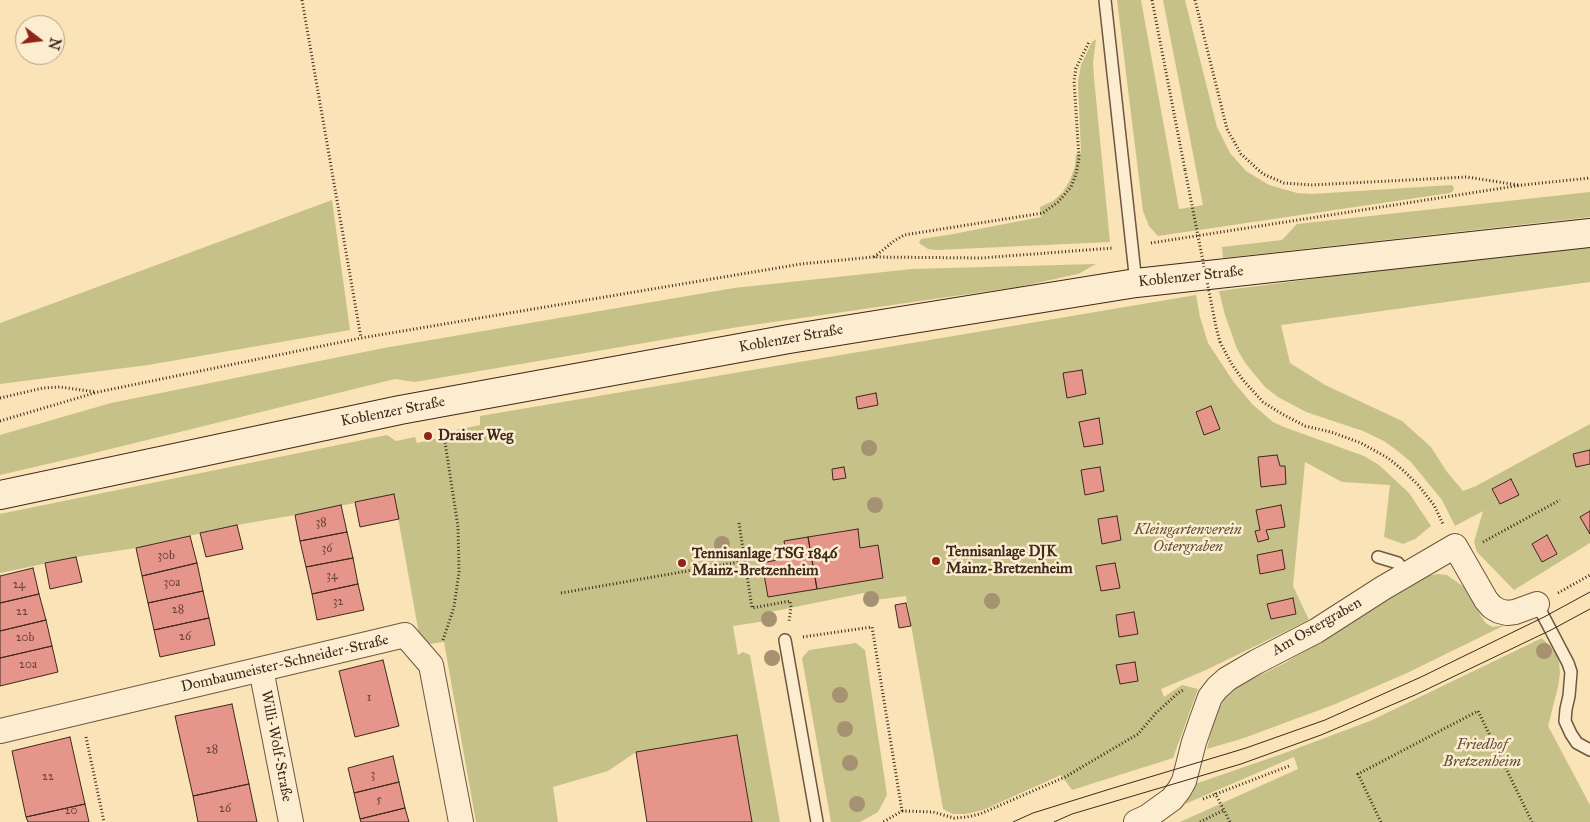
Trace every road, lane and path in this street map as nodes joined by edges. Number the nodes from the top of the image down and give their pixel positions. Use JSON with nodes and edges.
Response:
{"nodes":[{"id":1,"x":302,"y":0,"type":"edge"},
{"id":2,"x":1105,"y":0,"type":"edge"},
{"id":3,"x":1152,"y":0,"type":"edge"},
{"id":4,"x":1195,"y":0,"type":"edge"},
{"id":5,"x":1108,"y":29,"type":"junction"},
{"id":6,"x":1590,"y":178,"type":"edge"},
{"id":7,"x":1522,"y":185,"type":"junction"},
{"id":8,"x":1590,"y":233,"type":"edge"},
{"id":9,"x":1132,"y":247,"type":"junction"},
{"id":10,"x":873,"y":257,"type":"junction"},
{"id":11,"x":1136,"y":284,"type":"junction"},
{"id":12,"x":360,"y":338,"type":"junction"},
{"id":13,"x":98,"y":392,"type":"junction"},
{"id":14,"x":0,"y":398,"type":"edge"},
{"id":15,"x":0,"y":421,"type":"edge"},
{"id":16,"x":443,"y":427,"type":"dead end"},
{"id":17,"x":0,"y":495,"type":"edge"},
{"id":18,"x":1560,"y":500,"type":"dead end"},
{"id":19,"x":739,"y":523,"type":"dead end"},
{"id":20,"x":1458,"y":550,"type":"junction"},
{"id":21,"x":1378,"y":557,"type":"dead end"},
{"id":22,"x":745,"y":561,"type":"junction"},
{"id":23,"x":1405,"y":575,"type":"junction"},
{"id":24,"x":1590,"y":575,"type":"edge"},
{"id":25,"x":561,"y":593,"type":"dead end"},
{"id":26,"x":1538,"y":604,"type":"junction"},
{"id":27,"x":785,"y":640,"type":"junction"},
{"id":28,"x":431,"y":665,"type":"junction"},
{"id":29,"x":261,"y":669,"type":"junction"},
{"id":30,"x":1192,"y":685,"type":"dead end"},
{"id":31,"x":80,"y":712,"type":"junction"},
{"id":32,"x":0,"y":731,"type":"edge"},
{"id":33,"x":1590,"y":750,"type":"edge"},
{"id":34,"x":1289,"y":766,"type":"dead end"},
{"id":35,"x":1215,"y":793,"type":"junction"},
{"id":36,"x":1200,"y":801,"type":"dead end"},
{"id":37,"x":1224,"y":810,"type":"junction"},
{"id":38,"x":902,"y":811,"type":"junction"},
{"id":39,"x":104,"y":822,"type":"edge"},
{"id":40,"x":291,"y":822,"type":"edge"},
{"id":41,"x":461,"y":822,"type":"edge"},
{"id":42,"x":817,"y":822,"type":"edge"},
{"id":43,"x":883,"y":822,"type":"edge"},
{"id":44,"x":1136,"y":822,"type":"edge"},
{"id":45,"x":1200,"y":822,"type":"edge"},
{"id":46,"x":1230,"y":822,"type":"edge"},
{"id":47,"x":1381,"y":822,"type":"edge"},
{"id":48,"x":1532,"y":822,"type":"edge"}],
"edges":[{"from":1,"to":12,"type":"path"},
{"from":2,"to":5,"type":"lane"},
{"from":3,"to":20,"type":"path","bridge":true},
{"from":4,"to":7,"type":"path"},
{"from":5,"to":9,"type":"lane"},
{"from":5,"to":10,"type":"path"},
{"from":6,"to":7,"type":"path"},
{"from":7,"to":9,"type":"path"},
{"from":8,"to":11,"type":"main road","name":"Koblenzer Straße"},
{"from":9,"to":10,"type":"path"},
{"from":9,"to":11,"type":"lane"},
{"from":10,"to":12,"type":"path"},
{"from":11,"to":17,"type":"main road","name":"Koblenzer Straße"},
{"from":12,"to":13,"type":"path"},
{"from":13,"to":14,"type":"path"},
{"from":13,"to":15,"type":"path"},
{"from":16,"to":28,"type":"path"},
{"from":18,"to":20,"type":"path"},
{"from":19,"to":22,"type":"path"},
{"from":20,"to":23,"type":"street","name":"Am Ostergraben"},
{"from":20,"to":26,"type":"street"},
{"from":21,"to":23,"type":"lane"},
{"from":22,"to":25,"type":"path"},
{"from":22,"to":27,"type":"path"},
{"from":23,"to":44,"type":"street","name":"Am Ostergraben"},
{"from":24,"to":26,"type":"path"},
{"from":26,"to":33,"type":"lane"},
{"from":27,"to":38,"type":"path"},
{"from":27,"to":42,"type":"lane"},
{"from":28,"to":29,"type":"street","name":"Dombaumeister-Schneider-Straße"},
{"from":28,"to":41,"type":"street"},
{"from":29,"to":31,"type":"street","name":"Dombaumeister-Schneider-Straße"},
{"from":29,"to":40,"type":"street","name":"Willi-Wolf-Straße"},
{"from":30,"to":38,"type":"path"},
{"from":31,"to":32,"type":"street","name":"Dombaumeister-Schneider-Straße"},
{"from":31,"to":39,"type":"path"},
{"from":34,"to":35,"type":"path"},
{"from":35,"to":36,"type":"path"},
{"from":35,"to":37,"type":"path"},
{"from":37,"to":45,"type":"path"},
{"from":37,"to":46,"type":"path"},
{"from":38,"to":43,"type":"path"},
{"from":47,"to":48,"type":"path"}]}
